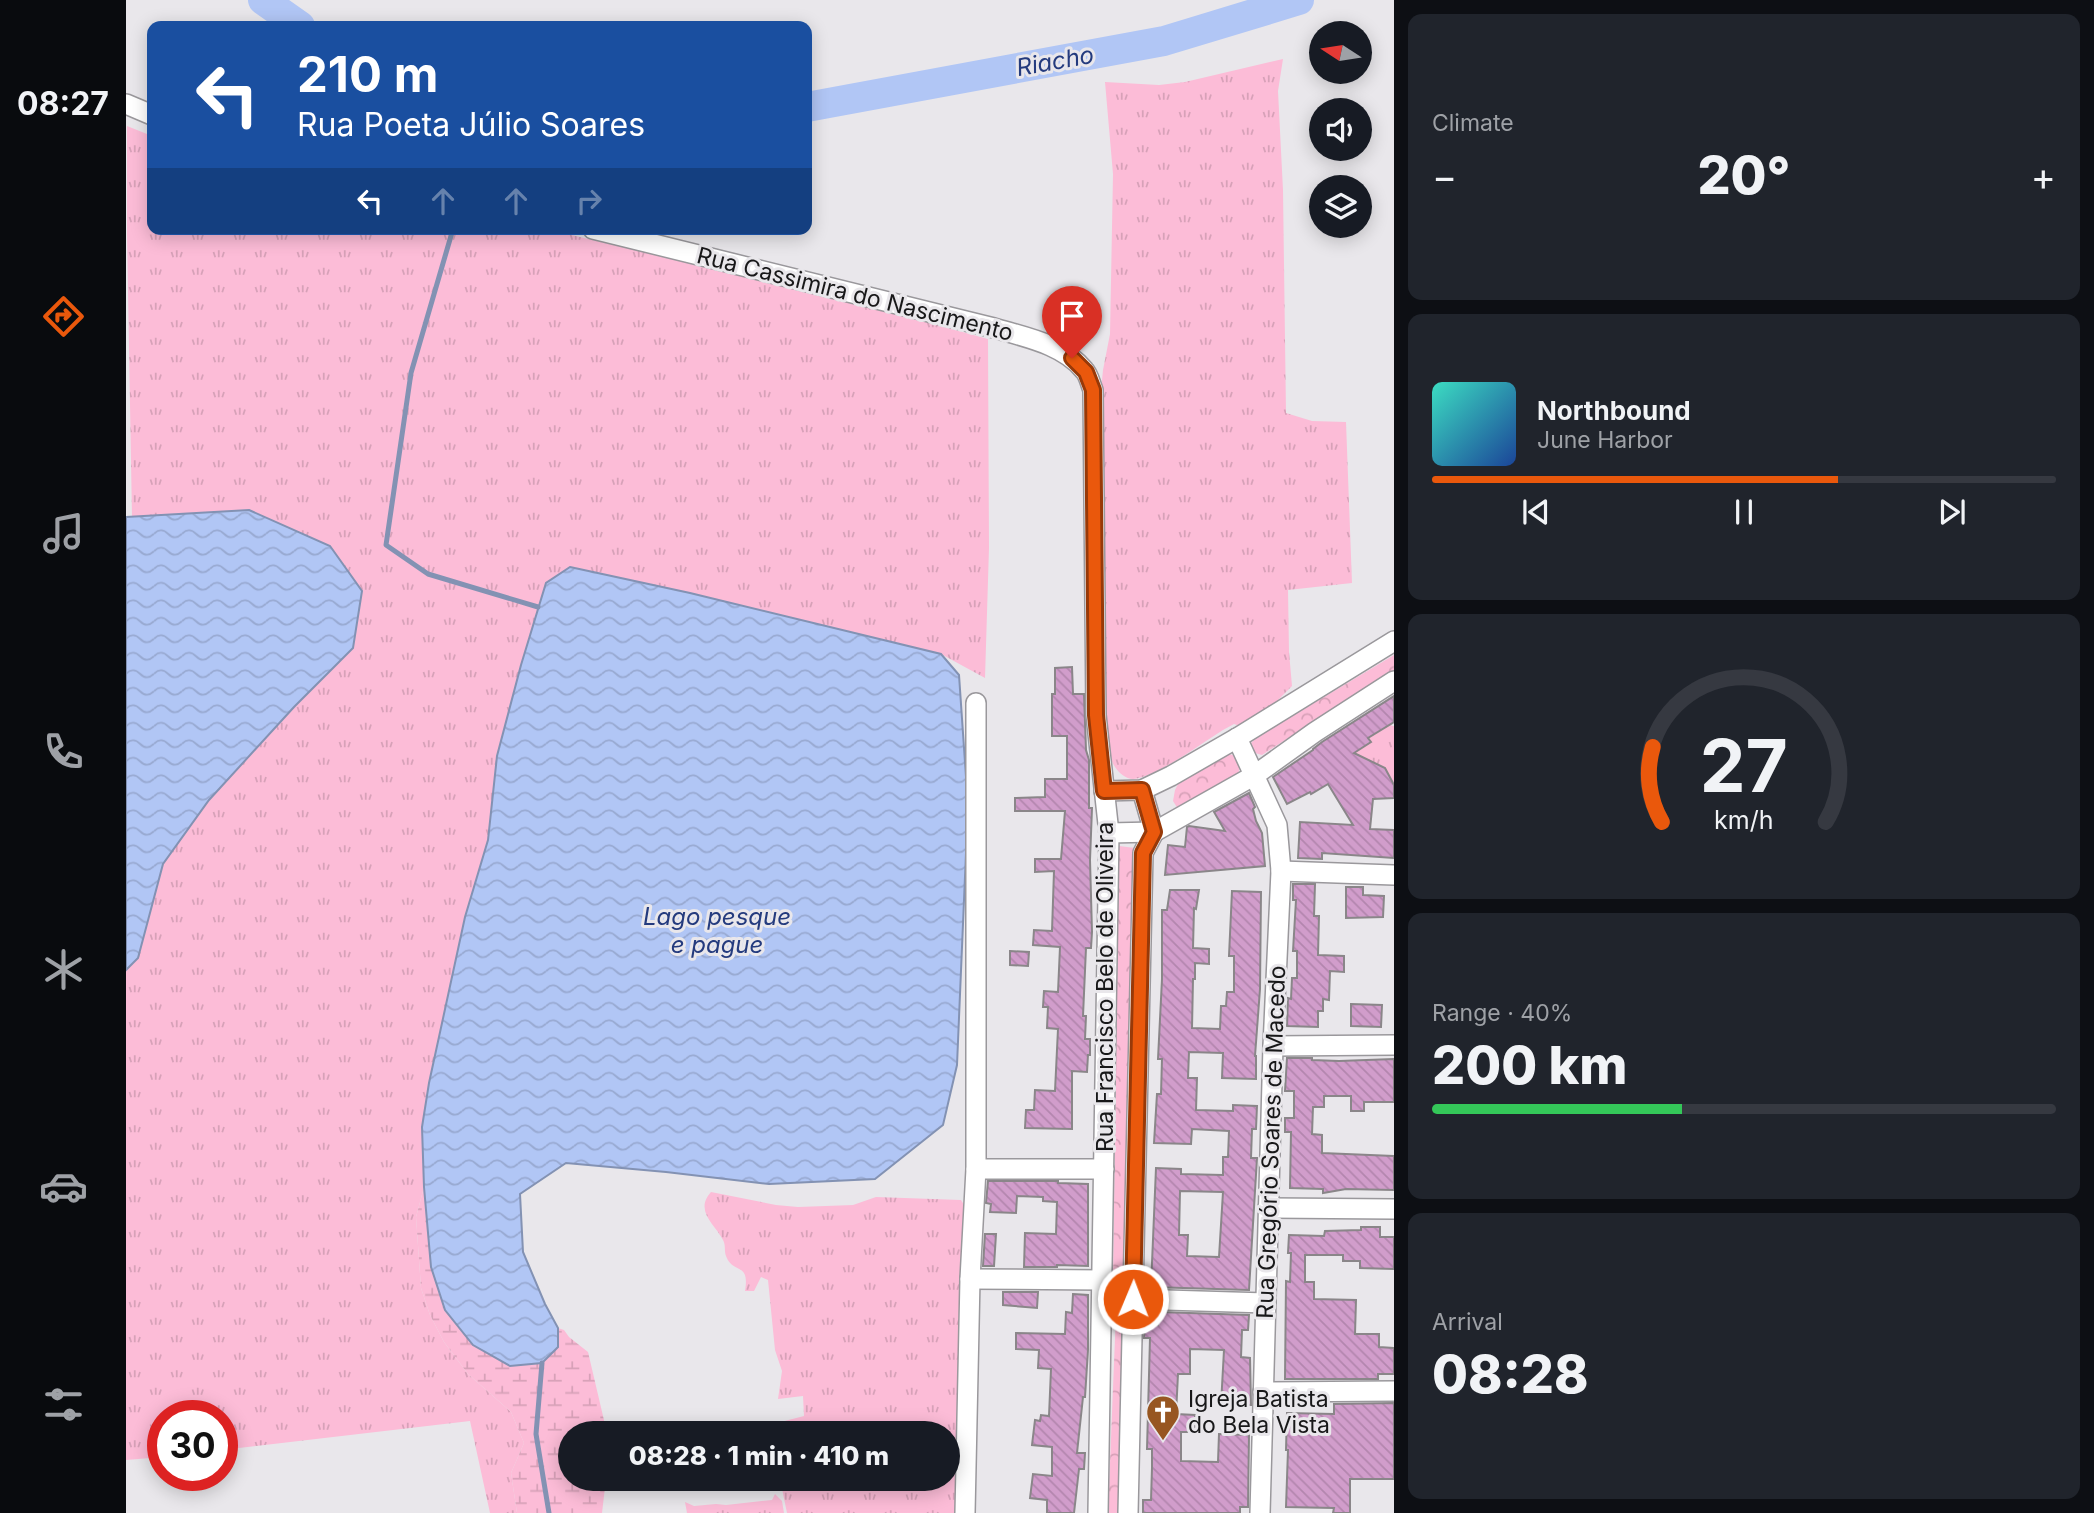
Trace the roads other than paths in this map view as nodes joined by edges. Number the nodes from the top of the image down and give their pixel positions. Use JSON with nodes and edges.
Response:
{"nodes":[{"id":1,"x":126,"y":104,"type":"edge"},
{"id":2,"x":147,"y":113,"type":"edge"},
{"id":3,"x":618,"y":235,"type":"edge"},
{"id":4,"x":1072,"y":358,"type":"joint"},
{"id":5,"x":1394,"y":641,"type":"edge"},
{"id":6,"x":1394,"y":681,"type":"edge"},
{"id":7,"x":976,"y":703,"type":"dead end"},
{"id":8,"x":1237,"y":738,"type":"junction"},
{"id":9,"x":1255,"y":775,"type":"junction"},
{"id":10,"x":1142,"y":790,"type":"junction"},
{"id":11,"x":1104,"y":791,"type":"junction"},
{"id":12,"x":1154,"y":832,"type":"junction"},
{"id":13,"x":1109,"y":833,"type":"junction"},
{"id":14,"x":1281,"y":871,"type":"junction"},
{"id":15,"x":1394,"y":875,"type":"edge"},
{"id":16,"x":1394,"y":1045,"type":"edge"},
{"id":17,"x":1273,"y":1046,"type":"junction"},
{"id":18,"x":976,"y":1169,"type":"junction"},
{"id":19,"x":1104,"y":1169,"type":"junction"},
{"id":20,"x":1268,"y":1208,"type":"junction"},
{"id":21,"x":1394,"y":1209,"type":"edge"},
{"id":22,"x":970,"y":1279,"type":"junction"},
{"id":23,"x":1102,"y":1284,"type":"junction"},
{"id":24,"x":1133,"y":1300,"type":"junction"},
{"id":25,"x":1266,"y":1303,"type":"junction"},
{"id":26,"x":1101,"y":1312,"type":"junction"},
{"id":27,"x":1394,"y":1391,"type":"edge"},
{"id":28,"x":1263,"y":1392,"type":"junction"},
{"id":29,"x":965,"y":1513,"type":"edge"},
{"id":30,"x":1098,"y":1513,"type":"edge"},
{"id":31,"x":1128,"y":1513,"type":"edge"},
{"id":32,"x":1260,"y":1513,"type":"edge"}],
"edges":[{"from":1,"to":2,"type":"street"},
{"from":3,"to":4,"type":"street","name":"Rua Cassimira do Nascimento"},
{"from":4,"to":11,"type":"street","name":"Rua Francisco Belo de Oliveira"},
{"from":5,"to":8,"type":"street"},
{"from":6,"to":9,"type":"street"},
{"from":7,"to":18,"type":"street"},
{"from":8,"to":9,"type":"street","name":"Rua Gregório Soares de Macedo"},
{"from":8,"to":10,"type":"street"},
{"from":9,"to":12,"type":"street"},
{"from":9,"to":14,"type":"street","name":"Rua Gregório Soares de Macedo"},
{"from":10,"to":11,"type":"street"},
{"from":10,"to":12,"type":"street","name":"Rua Francisco Belo de Oliveira"},
{"from":11,"to":13,"type":"street","name":"Rua Francisco Belo de Oliveira"},
{"from":12,"to":13,"type":"street"},
{"from":12,"to":24,"type":"street","name":"Rua Francisco Belo de Oliveira"},
{"from":13,"to":19,"type":"street","name":"Rua Francisco Belo de Oliveira"},
{"from":14,"to":15,"type":"street"},
{"from":14,"to":17,"type":"street","name":"Rua Gregório Soares de Macedo"},
{"from":16,"to":17,"type":"street"},
{"from":17,"to":20,"type":"street","name":"Rua Gregório Soares de Macedo"},
{"from":18,"to":19,"type":"street"},
{"from":18,"to":22,"type":"street"},
{"from":19,"to":23,"type":"street","name":"Rua Francisco Belo de Oliveira"},
{"from":20,"to":21,"type":"street"},
{"from":20,"to":25,"type":"street","name":"Rua Gregório Soares de Macedo"},
{"from":22,"to":23,"type":"street"},
{"from":22,"to":29,"type":"street"},
{"from":23,"to":24,"type":"street"},
{"from":23,"to":26,"type":"street","name":"Rua Francisco Belo de Oliveira"},
{"from":24,"to":25,"type":"street"},
{"from":24,"to":26,"type":"street"},
{"from":24,"to":31,"type":"street","name":"Rua Francisco Belo de Oliveira"},
{"from":25,"to":28,"type":"street","name":"Rua Gregório Soares de Macedo"},
{"from":26,"to":30,"type":"street","name":"Rua Francisco Belo de Oliveira"},
{"from":27,"to":28,"type":"street"},
{"from":28,"to":32,"type":"street","name":"Rua Gregório Soares de Macedo"}]}
